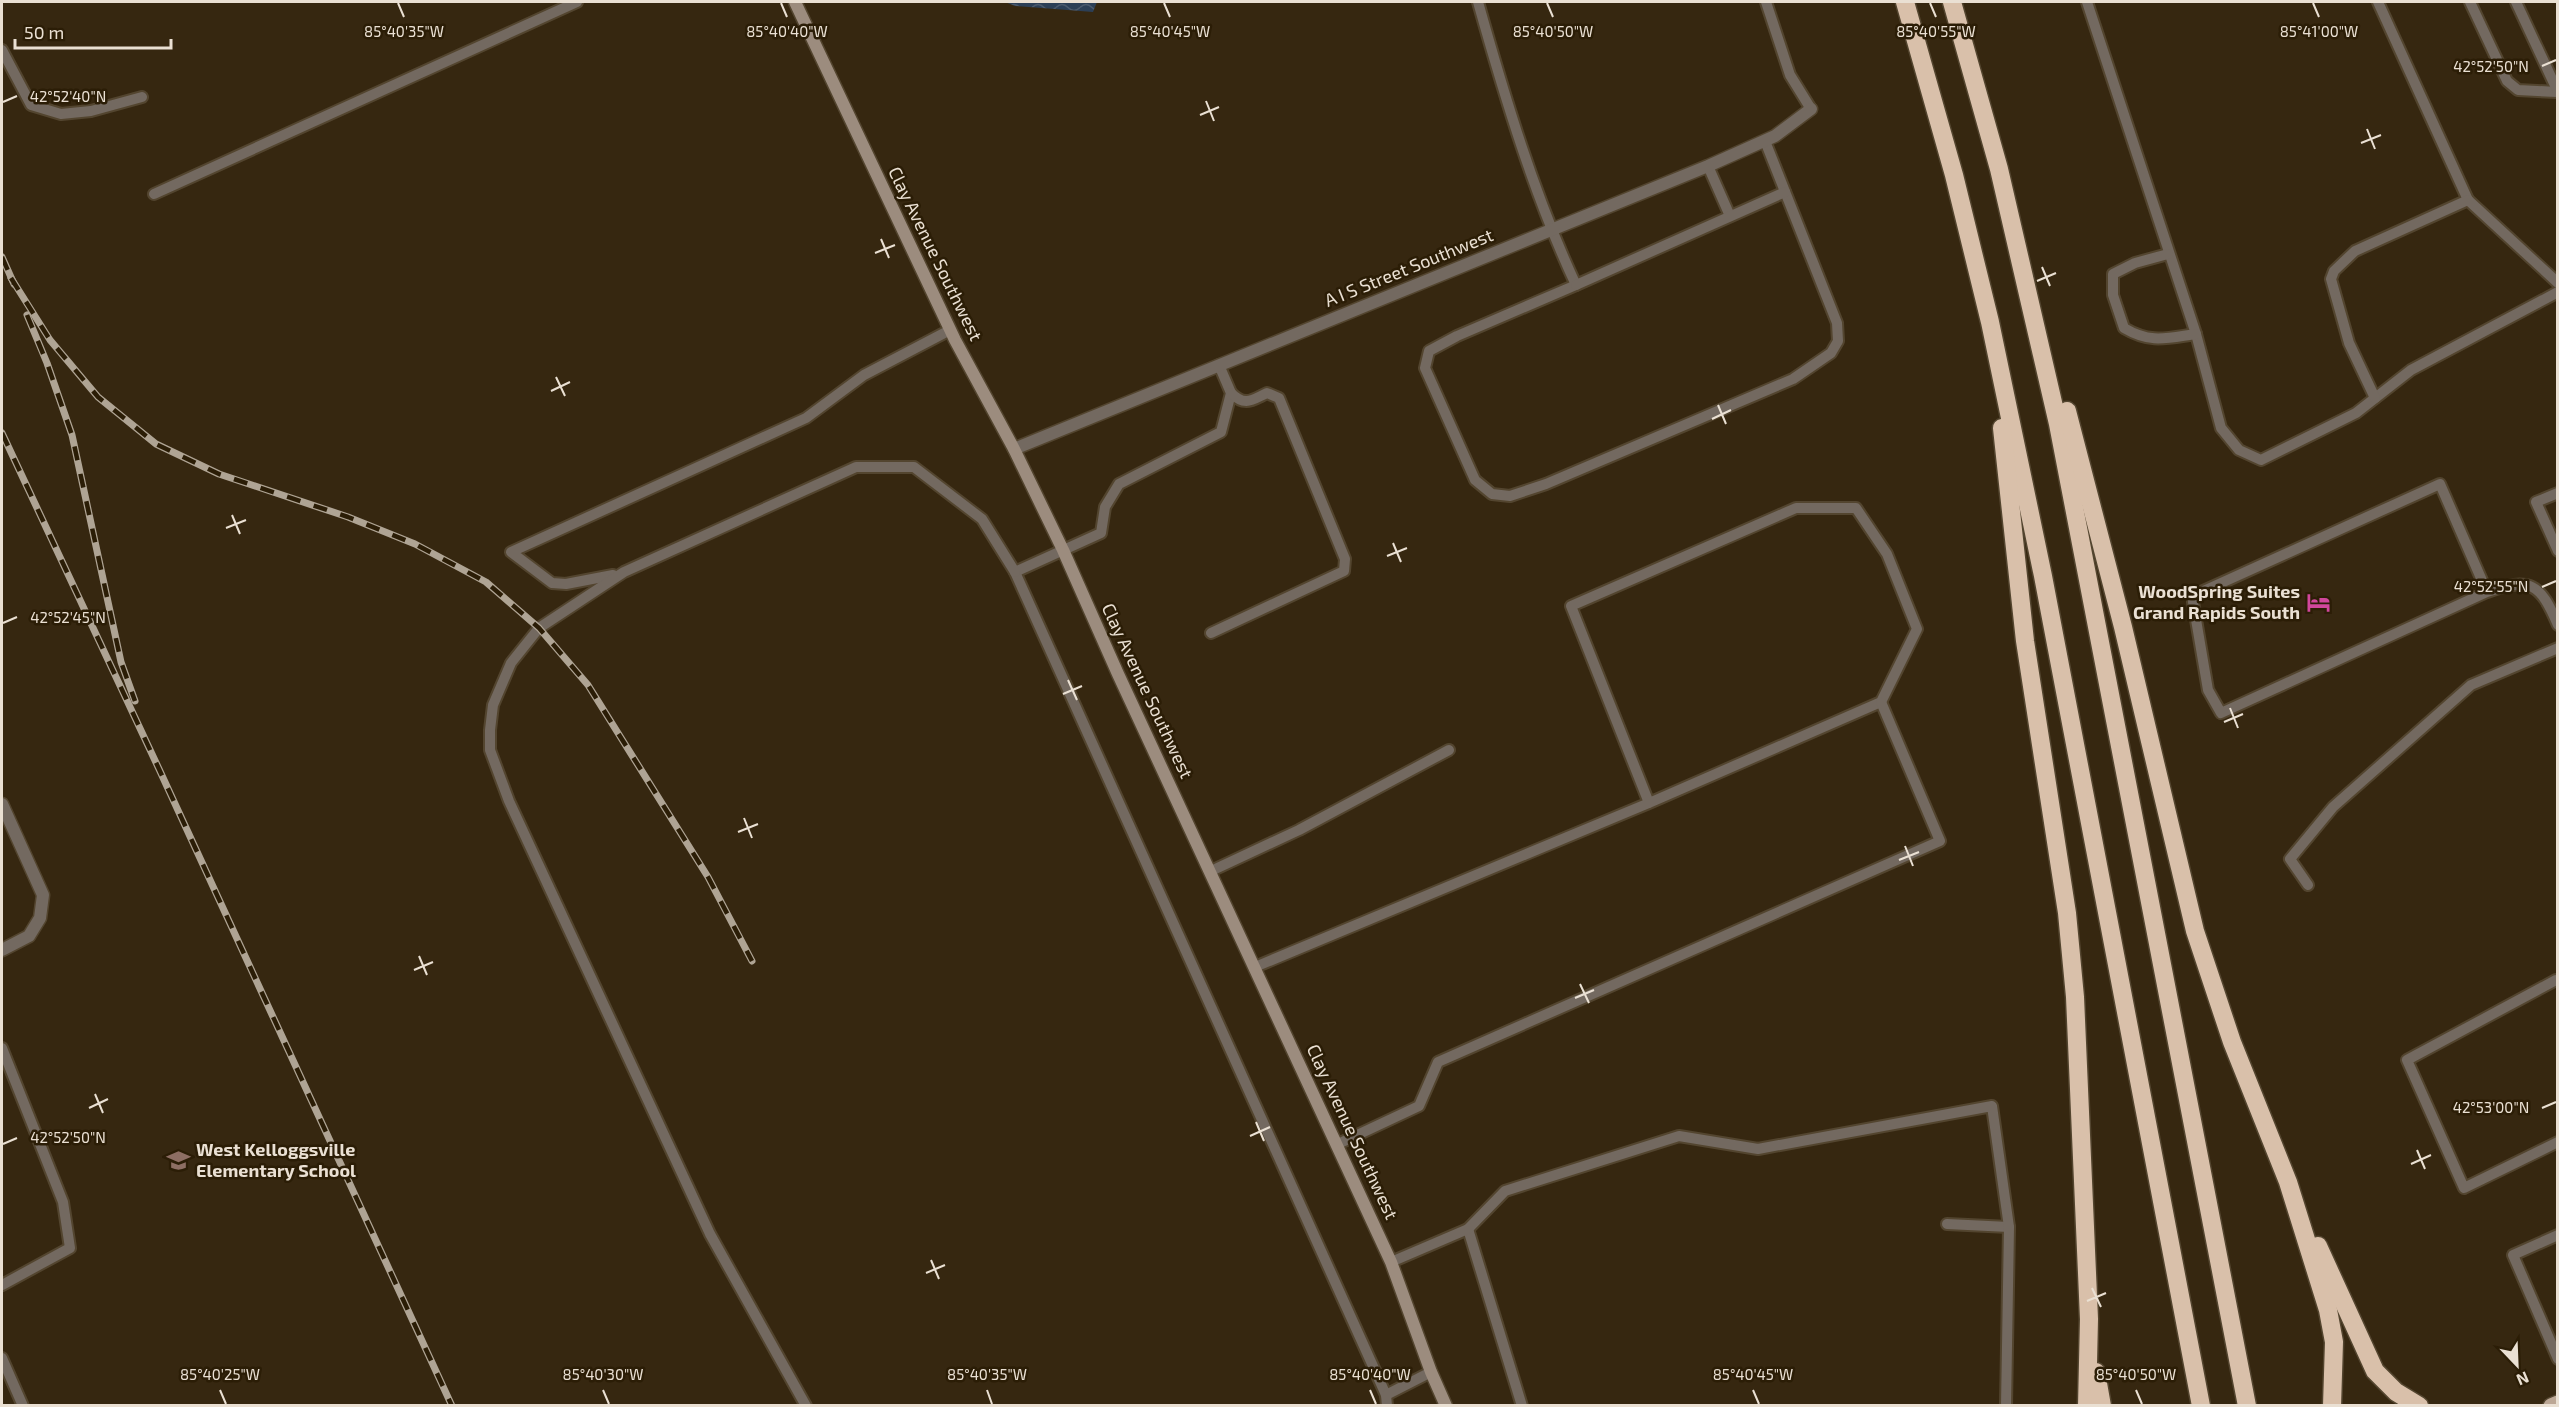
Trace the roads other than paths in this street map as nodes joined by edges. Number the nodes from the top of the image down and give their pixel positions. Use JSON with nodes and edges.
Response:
{"nodes":[{"id":1,"x":577,"y":2,"type":"edge"},
{"id":2,"x":795,"y":2,"type":"edge"},
{"id":3,"x":1478,"y":2,"type":"edge"},
{"id":4,"x":1766,"y":2,"type":"edge"},
{"id":5,"x":1905,"y":2,"type":"edge"},
{"id":6,"x":1952,"y":2,"type":"edge"},
{"id":7,"x":2087,"y":2,"type":"edge"},
{"id":8,"x":2378,"y":2,"type":"edge"},
{"id":9,"x":2470,"y":2,"type":"edge"},
{"id":10,"x":2516,"y":2,"type":"edge"},
{"id":11,"x":2,"y":50,"type":"edge"},
{"id":12,"x":2557,"y":92,"type":"edge"},
{"id":13,"x":142,"y":97,"type":"dead end"},
{"id":14,"x":1811,"y":109,"type":"joint"},
{"id":15,"x":1764,"y":141,"type":"junction"},
{"id":16,"x":1708,"y":166,"type":"junction"},
{"id":17,"x":1999,"y":169,"type":"junction"},
{"id":18,"x":1785,"y":192,"type":"junction"},
{"id":19,"x":154,"y":194,"type":"dead end"},
{"id":20,"x":2468,"y":200,"type":"junction"},
{"id":21,"x":1730,"y":216,"type":"junction"},
{"id":22,"x":1551,"y":229,"type":"junction"},
{"id":23,"x":2168,"y":254,"type":"junction"},
{"id":24,"x":2558,"y":283,"type":"edge"},
{"id":25,"x":1576,"y":285,"type":"junction"},
{"id":26,"x":2558,"y":292,"type":"edge"},
{"id":27,"x":1990,"y":322,"type":"junction"},
{"id":28,"x":950,"y":330,"type":"junction"},
{"id":29,"x":2196,"y":334,"type":"junction"},
{"id":30,"x":1219,"y":365,"type":"junction"},
{"id":31,"x":1232,"y":393,"type":"junction"},
{"id":32,"x":2375,"y":398,"type":"junction"},
{"id":33,"x":1014,"y":449,"type":"junction"},
{"id":34,"x":2558,"y":493,"type":"edge"},
{"id":35,"x":1063,"y":550,"type":"junction"},
{"id":36,"x":2558,"y":551,"type":"edge"},
{"id":37,"x":624,"y":572,"type":"junction"},
{"id":38,"x":1014,"y":572,"type":"junction"},
{"id":39,"x":2487,"y":592,"type":"junction"},
{"id":40,"x":2558,"y":625,"type":"edge"},
{"id":41,"x":1210,"y":633,"type":"dead end"},
{"id":42,"x":2558,"y":648,"type":"edge"},
{"id":43,"x":1881,"y":702,"type":"junction"},
{"id":44,"x":1449,"y":750,"type":"dead end"},
{"id":45,"x":1649,"y":803,"type":"junction"},
{"id":46,"x":2,"y":804,"type":"edge"},
{"id":47,"x":1210,"y":871,"type":"junction"},
{"id":48,"x":2308,"y":885,"type":"dead end"},
{"id":49,"x":2,"y":950,"type":"edge"},
{"id":50,"x":1256,"y":967,"type":"junction"},
{"id":51,"x":2557,"y":980,"type":"edge"},
{"id":52,"x":2,"y":1048,"type":"edge"},
{"id":53,"x":2558,"y":1142,"type":"edge"},
{"id":54,"x":1338,"y":1144,"type":"junction"},
{"id":55,"x":2288,"y":1182,"type":"junction"},
{"id":56,"x":1947,"y":1224,"type":"dead end"},
{"id":57,"x":2009,"y":1227,"type":"junction"},
{"id":58,"x":1468,"y":1229,"type":"junction"},
{"id":59,"x":2558,"y":1235,"type":"edge"},
{"id":60,"x":1391,"y":1262,"type":"junction"},
{"id":61,"x":2,"y":1285,"type":"edge"},
{"id":62,"x":2089,"y":1319,"type":"junction"},
{"id":63,"x":2,"y":1358,"type":"edge"},
{"id":64,"x":2558,"y":1359,"type":"edge"},
{"id":65,"x":1431,"y":1372,"type":"junction"},
{"id":66,"x":1387,"y":1400,"type":"edge"},
{"id":67,"x":2558,"y":1403,"type":"edge"},
{"id":68,"x":23,"y":1406,"type":"edge"},
{"id":69,"x":806,"y":1406,"type":"edge"},
{"id":70,"x":1446,"y":1406,"type":"edge"},
{"id":71,"x":1521,"y":1406,"type":"edge"},
{"id":72,"x":2006,"y":1406,"type":"edge"},
{"id":73,"x":2087,"y":1406,"type":"edge"},
{"id":74,"x":2102,"y":1406,"type":"edge"},
{"id":75,"x":2201,"y":1406,"type":"edge"},
{"id":76,"x":2247,"y":1406,"type":"edge"},
{"id":77,"x":2332,"y":1406,"type":"edge"},
{"id":78,"x":2419,"y":1406,"type":"edge"},
{"id":79,"x":2551,"y":1406,"type":"edge"}],
"edges":[{"from":1,"to":19,"type":"lane"},
{"from":2,"to":28,"type":"street","name":"Clay Avenue Southwest"},
{"from":3,"to":22,"type":"lane"},
{"from":4,"to":14,"type":"lane"},
{"from":5,"to":27,"type":"highway"},
{"from":6,"to":17,"type":"highway"},
{"from":7,"to":23,"type":"lane"},
{"from":8,"to":20,"type":"lane"},
{"from":9,"to":12,"type":"lane"},
{"from":10,"to":12,"type":"lane"},
{"from":11,"to":13,"type":"lane"},
{"from":14,"to":15,"type":"street","name":"A I S Street Southwest"},
{"from":15,"to":16,"type":"street","name":"A I S Street Southwest"},
{"from":15,"to":18,"type":"lane"},
{"from":16,"to":21,"type":"lane"},
{"from":16,"to":22,"type":"street","name":"A I S Street Southwest"},
{"from":17,"to":55,"type":"highway"},
{"from":17,"to":76,"type":"highway"},
{"from":18,"to":21,"type":"lane"},
{"from":18,"to":25,"type":"lane"},
{"from":20,"to":24,"type":"lane"},
{"from":20,"to":32,"type":"lane"},
{"from":21,"to":25,"type":"lane"},
{"from":22,"to":25,"type":"lane"},
{"from":22,"to":30,"type":"street","name":"A I S Street Southwest"},
{"from":23,"to":29,"type":"lane"},
{"from":23,"to":29,"type":"lane"},
{"from":26,"to":32,"type":"lane"},
{"from":27,"to":62,"type":"highway"},
{"from":27,"to":75,"type":"highway"},
{"from":28,"to":33,"type":"street","name":"Clay Avenue Southwest"},
{"from":28,"to":37,"type":"lane"},
{"from":29,"to":32,"type":"lane"},
{"from":30,"to":31,"type":"lane"},
{"from":30,"to":33,"type":"street","name":"A I S Street Southwest"},
{"from":31,"to":35,"type":"lane"},
{"from":31,"to":41,"type":"lane"},
{"from":33,"to":35,"type":"street","name":"Clay Avenue Southwest"},
{"from":34,"to":36,"type":"lane"},
{"from":35,"to":38,"type":"lane"},
{"from":35,"to":47,"type":"street","name":"Clay Avenue Southwest"},
{"from":37,"to":38,"type":"lane"},
{"from":37,"to":69,"type":"lane"},
{"from":38,"to":66,"type":"lane"},
{"from":39,"to":39,"type":"lane"},
{"from":39,"to":40,"type":"lane"},
{"from":42,"to":48,"type":"lane"},
{"from":43,"to":45,"type":"lane"},
{"from":43,"to":45,"type":"lane"},
{"from":43,"to":54,"type":"lane"},
{"from":44,"to":47,"type":"lane"},
{"from":45,"to":50,"type":"lane"},
{"from":46,"to":49,"type":"street"},
{"from":47,"to":50,"type":"street","name":"Clay Avenue Southwest"},
{"from":50,"to":54,"type":"street","name":"Clay Avenue Southwest"},
{"from":51,"to":53,"type":"lane"},
{"from":52,"to":61,"type":"lane"},
{"from":54,"to":60,"type":"street","name":"Clay Avenue Southwest"},
{"from":55,"to":77,"type":"highway"},
{"from":55,"to":78,"type":"highway"},
{"from":56,"to":57,"type":"lane"},
{"from":57,"to":58,"type":"lane"},
{"from":57,"to":72,"type":"lane"},
{"from":58,"to":60,"type":"lane"},
{"from":58,"to":71,"type":"lane"},
{"from":59,"to":64,"type":"lane"},
{"from":60,"to":65,"type":"street","name":"Clay Avenue Southwest"},
{"from":62,"to":73,"type":"highway"},
{"from":62,"to":74,"type":"highway"},
{"from":63,"to":68,"type":"lane"},
{"from":65,"to":66,"type":"lane"},
{"from":65,"to":70,"type":"street","name":"Clay Avenue Southwest"},
{"from":67,"to":79,"type":"main road"}]}
